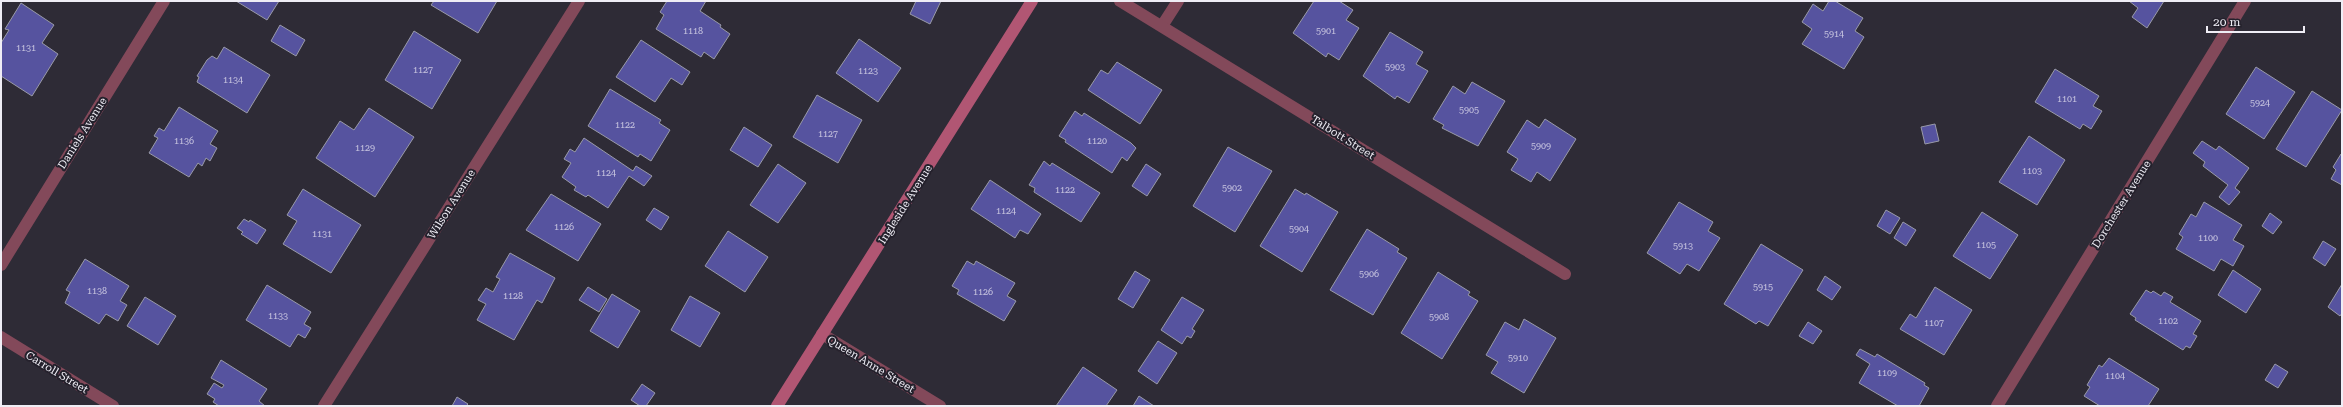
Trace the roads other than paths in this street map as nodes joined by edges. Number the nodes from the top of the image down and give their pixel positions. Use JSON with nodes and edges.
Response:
{"nodes":[{"id":1,"x":164,"y":1,"type":"edge"},
{"id":2,"x":579,"y":1,"type":"edge"},
{"id":3,"x":1032,"y":1,"type":"edge"},
{"id":4,"x":1120,"y":1,"type":"edge"},
{"id":5,"x":1178,"y":1,"type":"edge"},
{"id":6,"x":2245,"y":1,"type":"edge"},
{"id":7,"x":1162,"y":26,"type":"junction"},
{"id":8,"x":1,"y":264,"type":"edge"},
{"id":9,"x":1565,"y":274,"type":"dead end"},
{"id":10,"x":822,"y":334,"type":"junction"},
{"id":11,"x":1,"y":337,"type":"edge"},
{"id":12,"x":114,"y":406,"type":"edge"},
{"id":13,"x":324,"y":406,"type":"edge"},
{"id":14,"x":777,"y":406,"type":"edge"},
{"id":15,"x":940,"y":406,"type":"edge"},
{"id":16,"x":1997,"y":406,"type":"edge"}],
"edges":[{"from":1,"to":8,"type":"street","name":"Daniels Avenue"},
{"from":2,"to":13,"type":"street","name":"Wilson Avenue"},
{"from":3,"to":10,"type":"main road","name":"Ingleside Avenue"},
{"from":4,"to":7,"type":"street","name":"Talbott Street"},
{"from":5,"to":7,"type":"street"},
{"from":6,"to":16,"type":"street","name":"Dorchester Avenue"},
{"from":7,"to":9,"type":"street","name":"Talbott Street"},
{"from":10,"to":14,"type":"main road","name":"Ingleside Avenue"},
{"from":10,"to":15,"type":"street","name":"Queen Anne Street"},
{"from":11,"to":12,"type":"street","name":"Carroll Street"}]}
